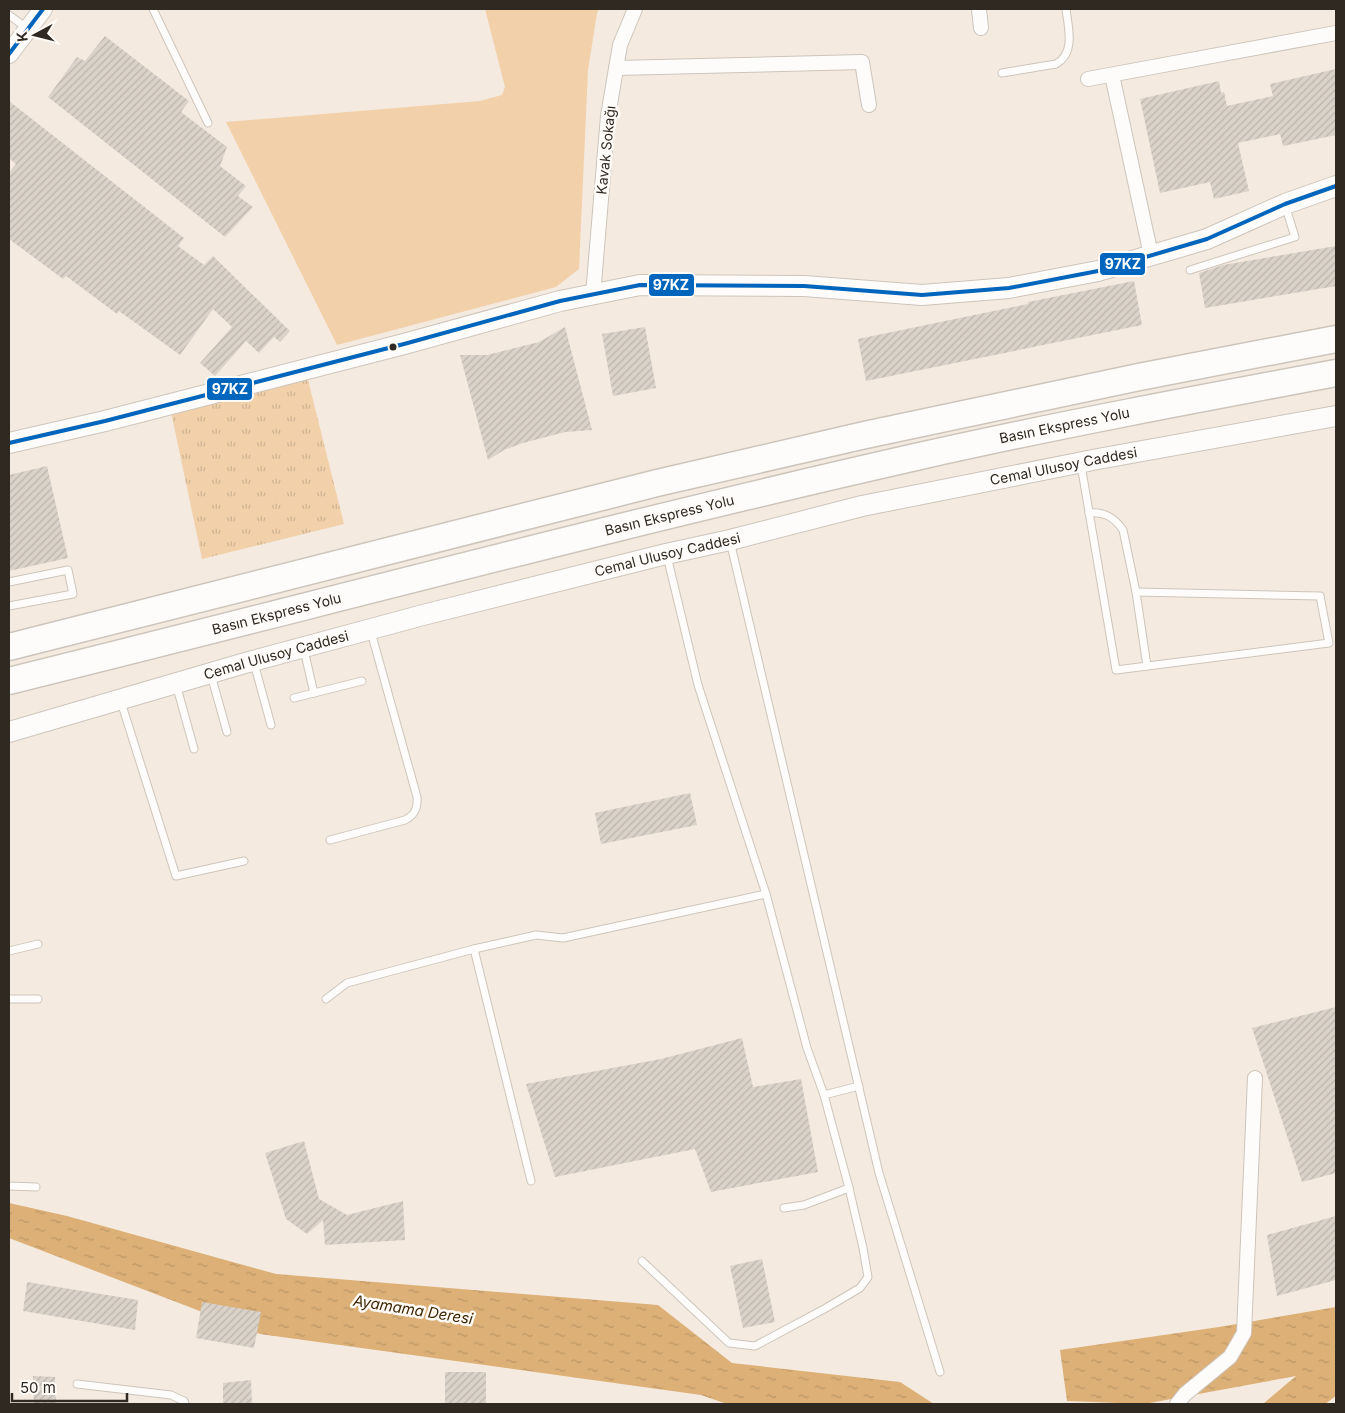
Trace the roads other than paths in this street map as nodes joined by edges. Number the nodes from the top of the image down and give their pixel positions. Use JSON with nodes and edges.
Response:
{"nodes":[{"id":1,"x":43,"y":9,"type":"edge"},
{"id":2,"x":152,"y":9,"type":"edge"},
{"id":3,"x":635,"y":9,"type":"edge"},
{"id":4,"x":979,"y":9,"type":"edge"},
{"id":5,"x":1066,"y":9,"type":"edge"},
{"id":6,"x":9,"y":15,"type":"edge"},
{"id":7,"x":980,"y":28,"type":"dead end"},
{"id":8,"x":28,"y":29,"type":"junction"},
{"id":9,"x":1336,"y":33,"type":"edge"},
{"id":10,"x":9,"y":54,"type":"edge"},
{"id":11,"x":616,"y":68,"type":"junction"},
{"id":12,"x":1002,"y":73,"type":"dead end"},
{"id":13,"x":1112,"y":75,"type":"junction"},
{"id":14,"x":1088,"y":79,"type":"dead end"},
{"id":15,"x":869,"y":105,"type":"dead end"},
{"id":16,"x":208,"y":123,"type":"dead end"},
{"id":17,"x":1336,"y":186,"type":"edge"},
{"id":18,"x":1285,"y":204,"type":"junction"},
{"id":19,"x":1151,"y":255,"type":"junction"},
{"id":20,"x":1190,"y":270,"type":"dead end"},
{"id":21,"x":593,"y":295,"type":"junction"},
{"id":22,"x":1336,"y":339,"type":"edge"},
{"id":23,"x":1336,"y":373,"type":"edge"},
{"id":24,"x":1336,"y":416,"type":"edge"},
{"id":25,"x":9,"y":443,"type":"edge"},
{"id":26,"x":1080,"y":463,"type":"junction"},
{"id":27,"x":1089,"y":513,"type":"junction"},
{"id":28,"x":730,"y":540,"type":"junction"},
{"id":29,"x":666,"y":554,"type":"junction"},
{"id":30,"x":9,"y":582,"type":"edge"},
{"id":31,"x":1136,"y":592,"type":"junction"},
{"id":32,"x":217,"y":594,"type":"junction"},
{"id":33,"x":9,"y":606,"type":"edge"},
{"id":34,"x":370,"y":629,"type":"junction"},
{"id":35,"x":9,"y":630,"type":"edge"},
{"id":36,"x":158,"y":644,"type":"junction"},
{"id":37,"x":9,"y":647,"type":"edge"},
{"id":38,"x":303,"y":648,"type":"junction"},
{"id":39,"x":254,"y":661,"type":"junction"},
{"id":40,"x":1147,"y":666,"type":"junction"},
{"id":41,"x":210,"y":673,"type":"junction"},
{"id":42,"x":9,"y":681,"type":"edge"},
{"id":43,"x":362,"y":681,"type":"dead end"},
{"id":44,"x":176,"y":683,"type":"junction"},
{"id":45,"x":314,"y":693,"type":"junction"},
{"id":46,"x":294,"y":698,"type":"dead end"},
{"id":47,"x":9,"y":699,"type":"edge"},
{"id":48,"x":120,"y":699,"type":"junction"},
{"id":49,"x":271,"y":725,"type":"dead end"},
{"id":50,"x":9,"y":732,"type":"edge"},
{"id":51,"x":226,"y":732,"type":"dead end"},
{"id":52,"x":194,"y":749,"type":"dead end"},
{"id":53,"x":330,"y":840,"type":"dead end"},
{"id":54,"x":244,"y":861,"type":"dead end"},
{"id":55,"x":766,"y":894,"type":"junction"},
{"id":56,"x":38,"y":944,"type":"dead end"},
{"id":57,"x":474,"y":949,"type":"junction"},
{"id":58,"x":9,"y":951,"type":"edge"},
{"id":59,"x":326,"y":998,"type":"dead end"},
{"id":60,"x":9,"y":999,"type":"edge"},
{"id":61,"x":38,"y":999,"type":"dead end"},
{"id":62,"x":1254,"y":1078,"type":"dead end"},
{"id":63,"x":859,"y":1086,"type":"junction"},
{"id":64,"x":824,"y":1095,"type":"junction"},
{"id":65,"x":531,"y":1181,"type":"dead end"},
{"id":66,"x":9,"y":1186,"type":"edge"},
{"id":67,"x":36,"y":1188,"type":"dead end"},
{"id":68,"x":849,"y":1188,"type":"junction"},
{"id":69,"x":784,"y":1208,"type":"dead end"},
{"id":70,"x":642,"y":1261,"type":"dead end"},
{"id":71,"x":940,"y":1372,"type":"dead end"},
{"id":72,"x":77,"y":1384,"type":"dead end"},
{"id":73,"x":185,"y":1404,"type":"edge"},
{"id":74,"x":1177,"y":1404,"type":"edge"}],
"edges":[{"from":1,"to":8,"type":"street"},
{"from":2,"to":16,"type":"lane"},
{"from":3,"to":11,"type":"street","name":"Kavak Sokağı"},
{"from":4,"to":7,"type":"street"},
{"from":5,"to":12,"type":"lane"},
{"from":6,"to":8,"type":"lane"},
{"from":8,"to":10,"type":"street"},
{"from":9,"to":13,"type":"street"},
{"from":11,"to":15,"type":"street"},
{"from":11,"to":21,"type":"street","name":"Kavak Sokağı"},
{"from":13,"to":14,"type":"street"},
{"from":13,"to":19,"type":"street"},
{"from":17,"to":18,"type":"main road"},
{"from":18,"to":19,"type":"main road"},
{"from":18,"to":20,"type":"lane"},
{"from":19,"to":21,"type":"main road"},
{"from":21,"to":25,"type":"main road"},
{"from":22,"to":32,"type":"highway"},
{"from":23,"to":36,"type":"highway","name":"Basın Ekspress Yolu"},
{"from":24,"to":26,"type":"main road","name":"Cemal Ulusoy Caddesi"},
{"from":26,"to":27,"type":"lane"},
{"from":26,"to":28,"type":"main road","name":"Cemal Ulusoy Caddesi"},
{"from":27,"to":31,"type":"lane"},
{"from":27,"to":40,"type":"lane"},
{"from":28,"to":29,"type":"main road","name":"Cemal Ulusoy Caddesi"},
{"from":28,"to":63,"type":"lane"},
{"from":29,"to":34,"type":"main road","name":"Cemal Ulusoy Caddesi"},
{"from":29,"to":55,"type":"lane"},
{"from":30,"to":33,"type":"lane"},
{"from":31,"to":40,"type":"lane"},
{"from":31,"to":40,"type":"lane"},
{"from":32,"to":35,"type":"highway"},
{"from":32,"to":37,"type":"highway"},
{"from":34,"to":38,"type":"main road","name":"Cemal Ulusoy Caddesi"},
{"from":34,"to":53,"type":"lane"},
{"from":36,"to":42,"type":"highway","name":"Basın Ekspress Yolu"},
{"from":36,"to":47,"type":"highway"},
{"from":38,"to":39,"type":"main road","name":"Cemal Ulusoy Caddesi"},
{"from":38,"to":45,"type":"lane"},
{"from":39,"to":41,"type":"main road","name":"Cemal Ulusoy Caddesi"},
{"from":39,"to":49,"type":"lane"},
{"from":41,"to":44,"type":"main road","name":"Cemal Ulusoy Caddesi"},
{"from":41,"to":51,"type":"lane"},
{"from":43,"to":45,"type":"lane"},
{"from":44,"to":48,"type":"main road","name":"Cemal Ulusoy Caddesi"},
{"from":44,"to":52,"type":"lane"},
{"from":45,"to":46,"type":"lane"},
{"from":48,"to":50,"type":"main road","name":"Cemal Ulusoy Caddesi"},
{"from":48,"to":54,"type":"lane"},
{"from":55,"to":57,"type":"lane"},
{"from":55,"to":64,"type":"lane"},
{"from":56,"to":58,"type":"lane"},
{"from":57,"to":59,"type":"lane"},
{"from":57,"to":65,"type":"lane"},
{"from":60,"to":61,"type":"lane"},
{"from":62,"to":74,"type":"street"},
{"from":63,"to":64,"type":"lane"},
{"from":63,"to":71,"type":"lane"},
{"from":64,"to":68,"type":"lane"},
{"from":66,"to":67,"type":"lane"},
{"from":68,"to":69,"type":"lane"},
{"from":68,"to":70,"type":"lane"},
{"from":72,"to":73,"type":"lane"}]}
